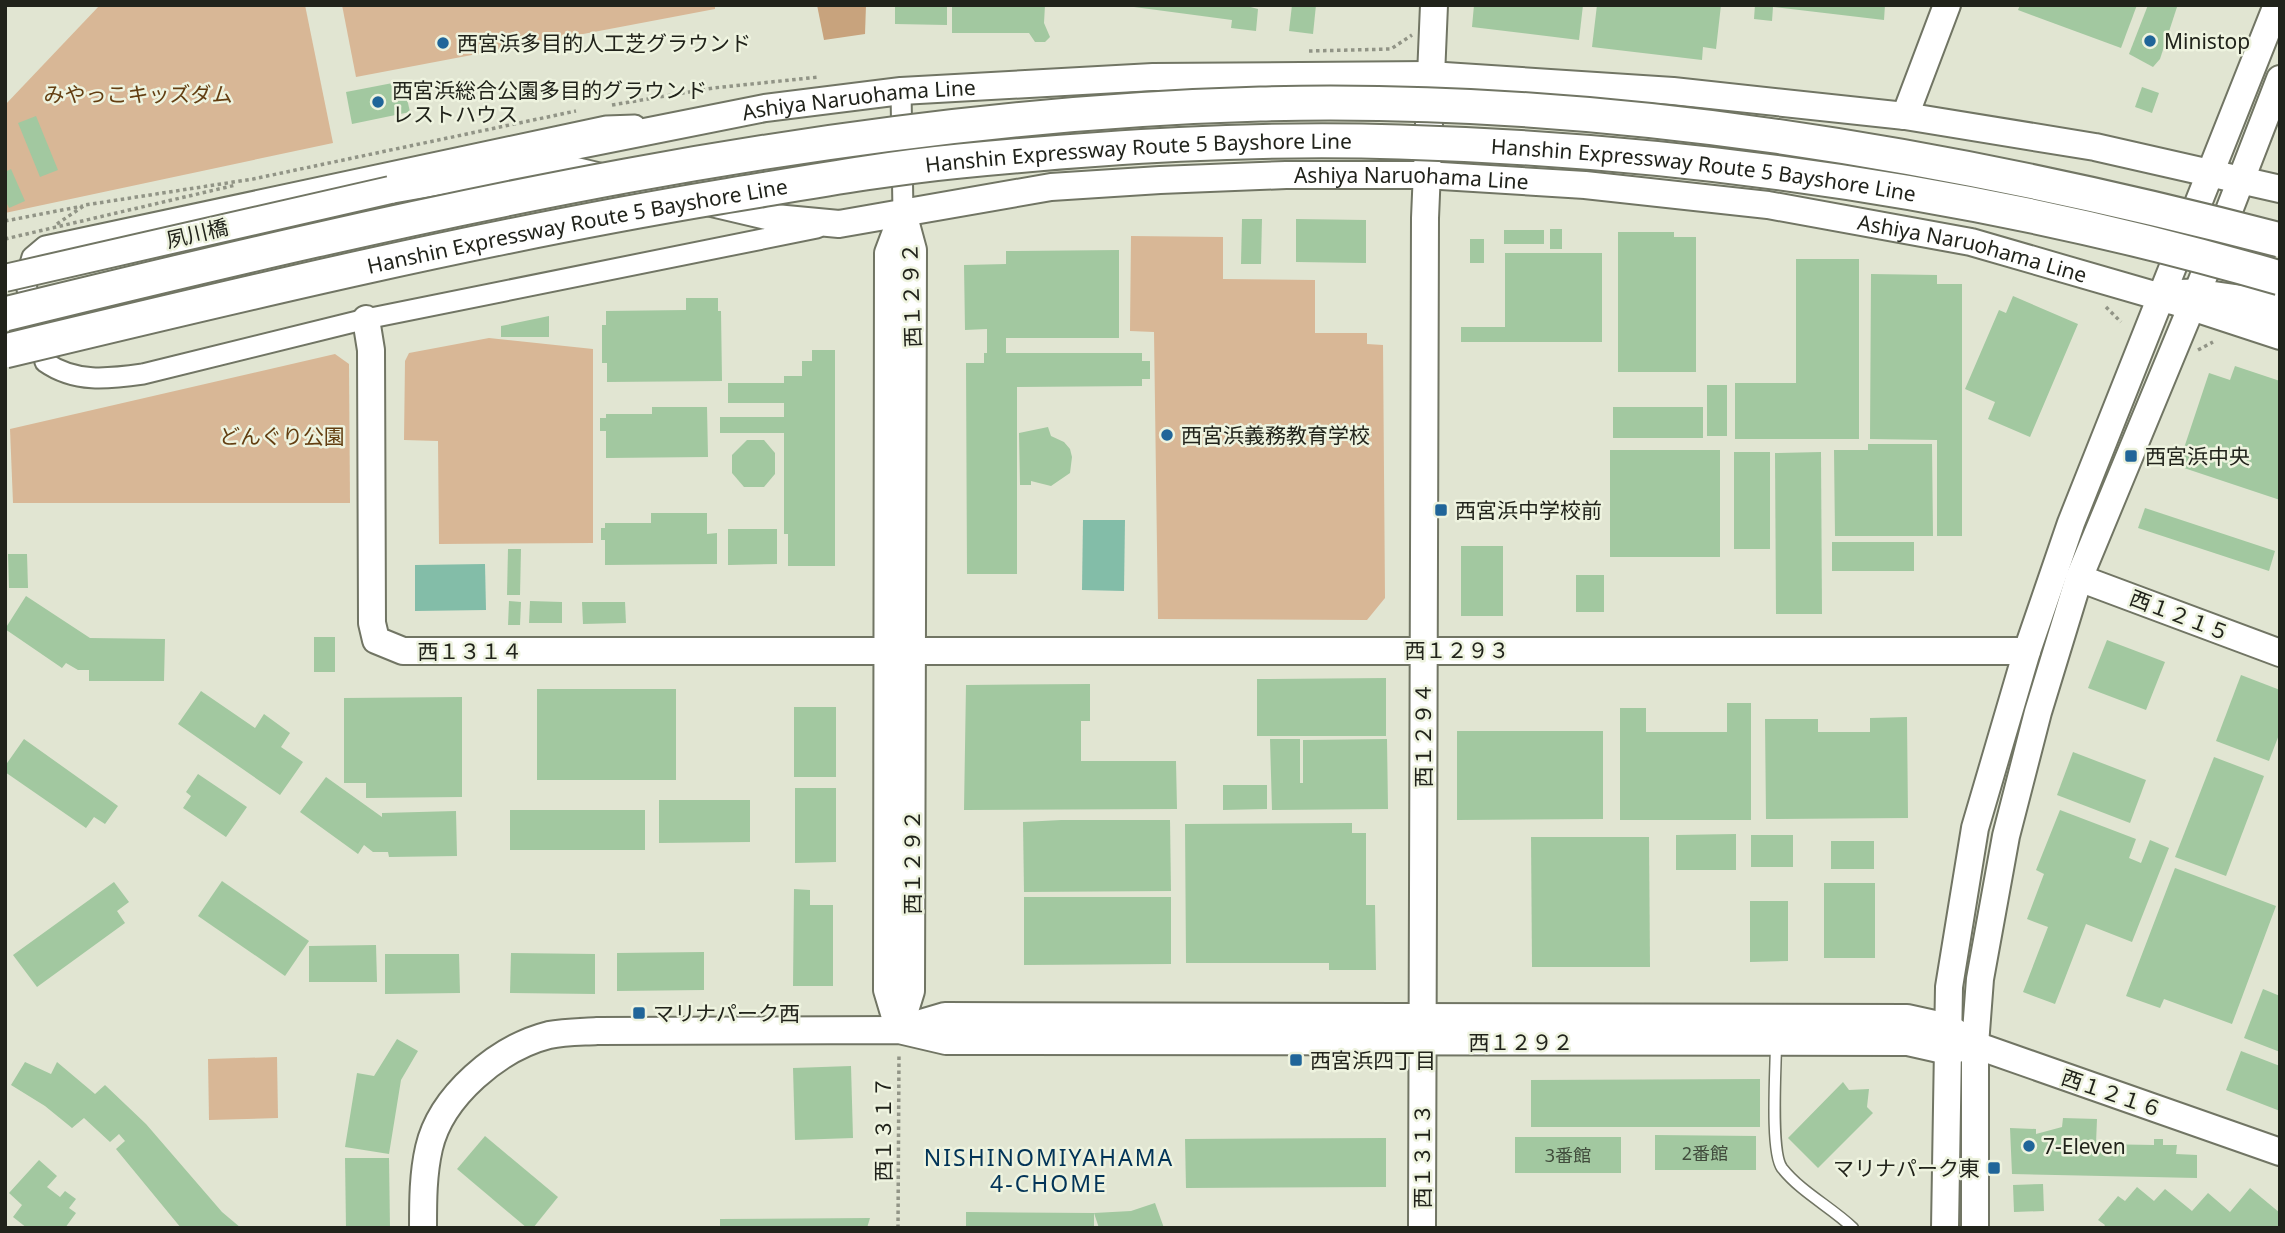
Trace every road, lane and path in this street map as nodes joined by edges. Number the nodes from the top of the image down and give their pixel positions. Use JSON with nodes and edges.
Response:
{"nodes":[{"id":1,"x":1434,"y":5,"type":"edge"},
{"id":2,"x":1947,"y":5,"type":"edge"},
{"id":3,"x":2277,"y":5,"type":"edge"},
{"id":4,"x":1429,"y":75,"type":"junction"},
{"id":5,"x":2280,"y":79,"type":"edge"},
{"id":6,"x":901,"y":92,"type":"junction"},
{"id":7,"x":1905,"y":116,"type":"junction"},
{"id":8,"x":681,"y":123,"type":"junction"},
{"id":9,"x":2211,"y":172,"type":"junction"},
{"id":10,"x":1426,"y":176,"type":"junction"},
{"id":11,"x":2240,"y":179,"type":"junction"},
{"id":12,"x":242,"y":180,"type":"dead end"},
{"id":13,"x":2280,"y":189,"type":"edge"},
{"id":14,"x":390,"y":190,"type":"junction"},
{"id":15,"x":85,"y":205,"type":"dead end"},
{"id":16,"x":903,"y":213,"type":"junction"},
{"id":17,"x":5,"y":222,"type":"edge"},
{"id":18,"x":839,"y":224,"type":"junction"},
{"id":19,"x":5,"y":239,"type":"edge"},
{"id":20,"x":2280,"y":240,"type":"edge"},
{"id":21,"x":5,"y":278,"type":"edge"},
{"id":22,"x":2280,"y":278,"type":"edge"},
{"id":23,"x":2183,"y":300,"type":"junction"},
{"id":24,"x":2106,"y":307,"type":"dead end"},
{"id":25,"x":2280,"y":308,"type":"edge"},
{"id":26,"x":5,"y":313,"type":"edge"},
{"id":27,"x":366,"y":319,"type":"junction"},
{"id":28,"x":2121,"y":322,"type":"dead end"},
{"id":29,"x":2280,"y":336,"type":"edge"},
{"id":30,"x":2213,"y":342,"type":"dead end"},
{"id":31,"x":2198,"y":350,"type":"dead end"},
{"id":32,"x":5,"y":351,"type":"edge"},
{"id":33,"x":2079,"y":578,"type":"junction"},
{"id":34,"x":900,"y":649,"type":"junction"},
{"id":35,"x":1423,"y":650,"type":"junction"},
{"id":36,"x":2026,"y":651,"type":"junction"},
{"id":37,"x":2280,"y":653,"type":"edge"},
{"id":38,"x":899,"y":1030,"type":"junction"},
{"id":39,"x":1421,"y":1030,"type":"junction"},
{"id":40,"x":1948,"y":1039,"type":"junction"},
{"id":41,"x":1776,"y":1042,"type":"junction"},
{"id":42,"x":1975,"y":1045,"type":"junction"},
{"id":43,"x":2280,"y":1152,"type":"edge"},
{"id":44,"x":423,"y":1228,"type":"edge"},
{"id":45,"x":898,"y":1228,"type":"edge"},
{"id":46,"x":1422,"y":1228,"type":"edge"},
{"id":47,"x":1853,"y":1228,"type":"edge"},
{"id":48,"x":1945,"y":1228,"type":"edge"},
{"id":49,"x":1975,"y":1228,"type":"edge"}],
"edges":[{"from":1,"to":4,"type":"street","name":"西１２９４"},
{"from":2,"to":7,"type":"street"},
{"from":3,"to":9,"type":"street"},
{"from":4,"to":6,"type":"street","name":"Ashiya Naruohama Line"},
{"from":4,"to":7,"type":"street","name":"Ashiya Naruohama Line"},
{"from":4,"to":10,"type":"street","name":"西１２９４"},
{"from":5,"to":11,"type":"street"},
{"from":6,"to":8,"type":"street","name":"Ashiya Naruohama Line"},
{"from":6,"to":16,"type":"street"},
{"from":7,"to":9,"type":"street","name":"Ashiya Naruohama Line"},
{"from":8,"to":14,"type":"street","name":"Ashiya Naruohama Line"},
{"from":8,"to":27,"type":"street"},
{"from":9,"to":11,"type":"street","name":"Ashiya Naruohama Line"},
{"from":9,"to":23,"type":"street"},
{"from":10,"to":16,"type":"street","name":"Ashiya Naruohama Line"},
{"from":10,"to":23,"type":"street","name":"Ashiya Naruohama Line"},
{"from":10,"to":35,"type":"street","name":"西１２９４"},
{"from":11,"to":13,"type":"street","name":"Ashiya Naruohama Line"},
{"from":11,"to":23,"type":"street"},
{"from":12,"to":19,"type":"path","bridge":true},
{"from":14,"to":18,"type":"street","name":"Ashiya Naruohama Line"},
{"from":14,"to":21,"type":"street","name":"夙川橋","bridge":true},
{"from":15,"to":17,"type":"path"},
{"from":16,"to":18,"type":"street","name":"Ashiya Naruohama Line"},
{"from":16,"to":34,"type":"street","name":"西１２９２"},
{"from":18,"to":27,"type":"street"},
{"from":20,"to":26,"type":"highway","name":"Hanshin Expressway Route 5 Bayshore Line","bridge":true},
{"from":22,"to":32,"type":"highway","name":"Hanshin Expressway Route 5 Bayshore Line","bridge":true},
{"from":23,"to":25,"type":"highway"},
{"from":23,"to":29,"type":"street","name":"Ashiya Naruohama Line"},
{"from":23,"to":33,"type":"street"},
{"from":23,"to":36,"type":"street"},
{"from":24,"to":28,"type":"path"},
{"from":27,"to":34,"type":"street","name":"西１３１４"},
{"from":30,"to":31,"type":"path"},
{"from":33,"to":37,"type":"street","name":"西１２１５"},
{"from":33,"to":42,"type":"street"},
{"from":34,"to":35,"type":"street","name":"西１２９３"},
{"from":34,"to":38,"type":"street","name":"西１２９２"},
{"from":35,"to":36,"type":"street","name":"西１２９３"},
{"from":35,"to":39,"type":"street","name":"西１２９４"},
{"from":36,"to":40,"type":"street"},
{"from":38,"to":39,"type":"street","name":"西１２９２"},
{"from":38,"to":44,"type":"street"},
{"from":38,"to":45,"type":"path","name":"西１３１７"},
{"from":39,"to":40,"type":"street","name":"西１２９２"},
{"from":39,"to":41,"type":"street","name":"西１２９２"},
{"from":39,"to":46,"type":"street","name":"西１３１３"},
{"from":40,"to":41,"type":"street","name":"西１２９２"},
{"from":40,"to":42,"type":"street","name":"西１２１６"},
{"from":40,"to":48,"type":"street"},
{"from":41,"to":47,"type":"lane"},
{"from":42,"to":43,"type":"street","name":"西１２１６"},
{"from":42,"to":49,"type":"street"}]}
